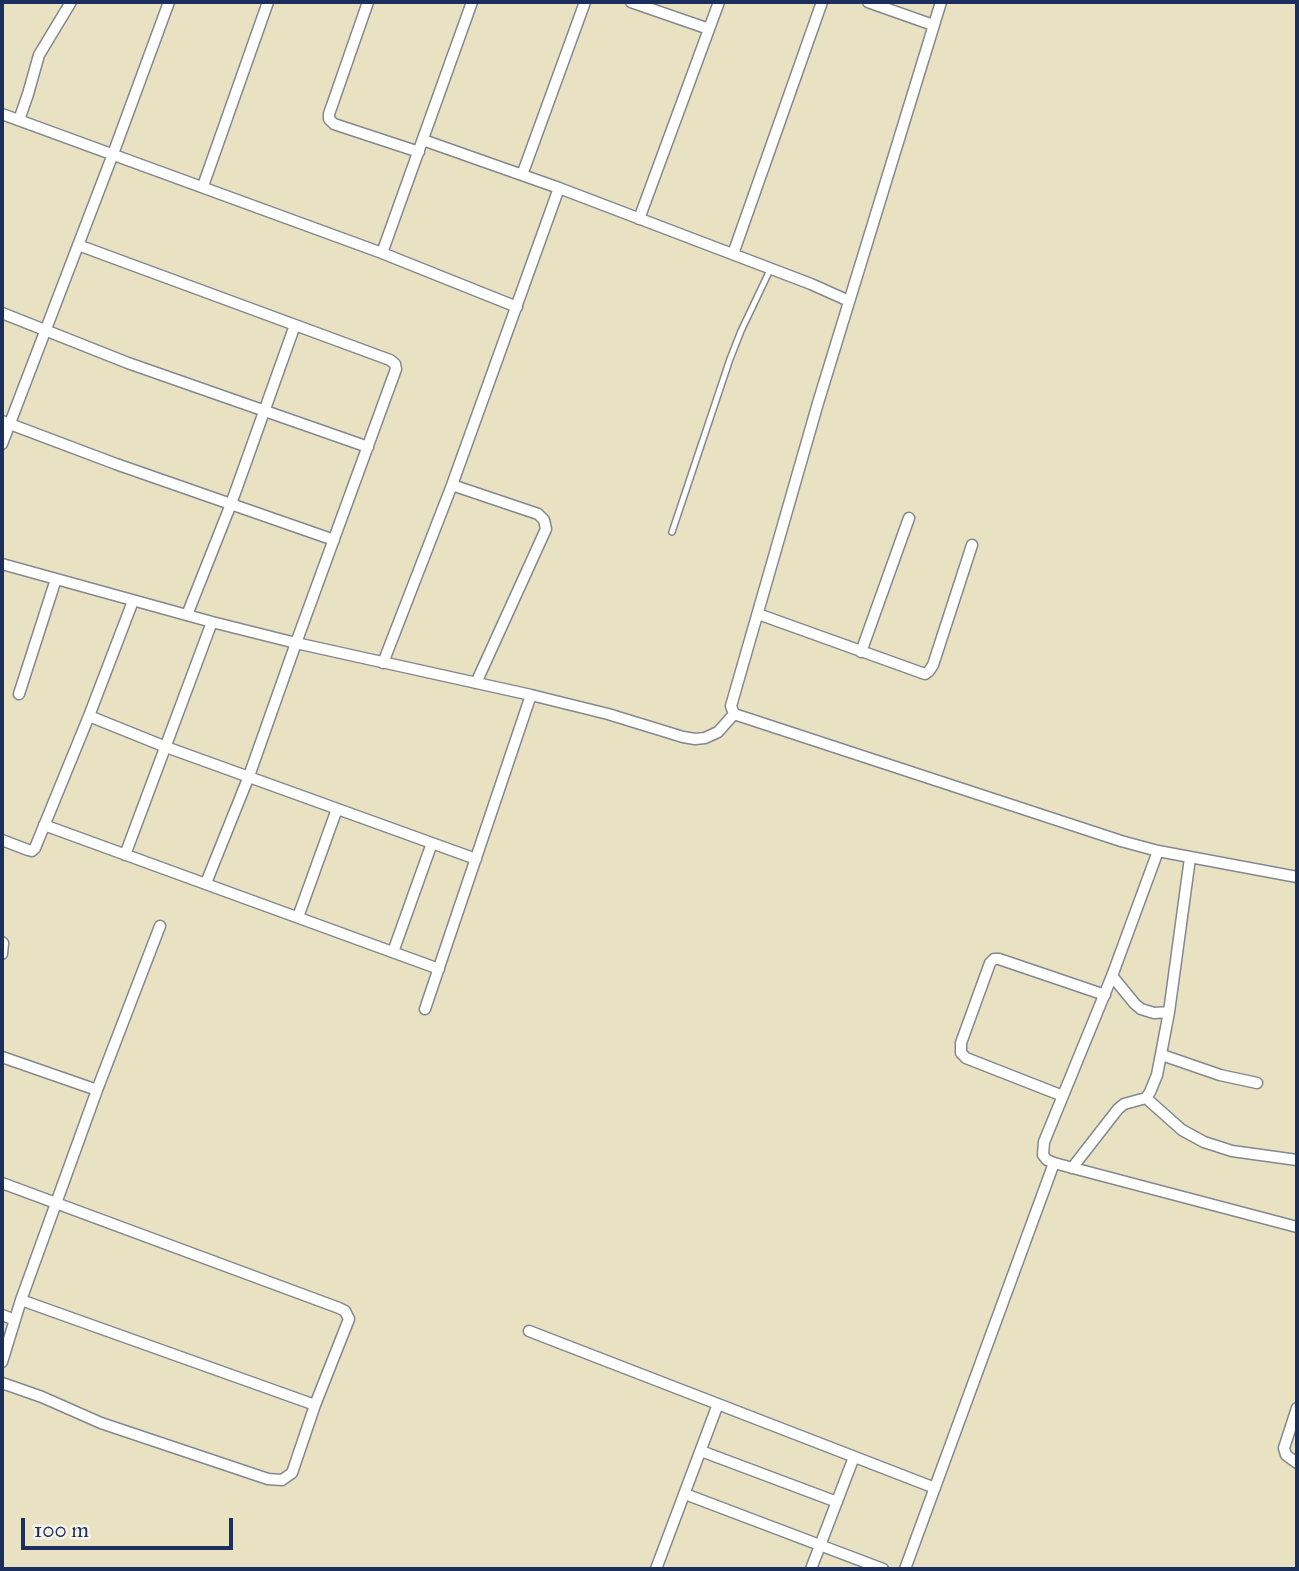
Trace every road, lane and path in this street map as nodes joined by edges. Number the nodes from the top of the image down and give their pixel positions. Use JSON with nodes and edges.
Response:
{"nodes":[{"id":1,"x":71,"y":2,"type":"edge"},
{"id":2,"x":169,"y":2,"type":"edge"},
{"id":3,"x":268,"y":2,"type":"edge"},
{"id":4,"x":368,"y":2,"type":"edge"},
{"id":5,"x":472,"y":2,"type":"edge"},
{"id":6,"x":585,"y":2,"type":"edge"},
{"id":7,"x":631,"y":2,"type":"edge"},
{"id":8,"x":719,"y":2,"type":"edge"},
{"id":9,"x":822,"y":2,"type":"edge"},
{"id":10,"x":868,"y":2,"type":"edge"},
{"id":11,"x":941,"y":2,"type":"edge"},
{"id":12,"x":933,"y":25,"type":"junction"},
{"id":13,"x":709,"y":29,"type":"junction"},
{"id":14,"x":2,"y":115,"type":"edge"},
{"id":15,"x":19,"y":120,"type":"junction"},
{"id":16,"x":423,"y":140,"type":"junction"},
{"id":17,"x":419,"y":152,"type":"junction"},
{"id":18,"x":113,"y":154,"type":"junction"},
{"id":19,"x":523,"y":175,"type":"junction"},
{"id":20,"x":202,"y":186,"type":"junction"},
{"id":21,"x":559,"y":188,"type":"junction"},
{"id":22,"x":639,"y":219,"type":"junction"},
{"id":23,"x":78,"y":246,"type":"junction"},
{"id":24,"x":382,"y":253,"type":"junction"},
{"id":25,"x":733,"y":254,"type":"junction"},
{"id":26,"x":771,"y":268,"type":"junction"},
{"id":27,"x":849,"y":301,"type":"junction"},
{"id":28,"x":517,"y":307,"type":"junction"},
{"id":29,"x":2,"y":313,"type":"edge"},
{"id":30,"x":295,"y":325,"type":"junction"},
{"id":31,"x":45,"y":330,"type":"junction"},
{"id":32,"x":265,"y":411,"type":"junction"},
{"id":33,"x":5,"y":422,"type":"edge"},
{"id":34,"x":2,"y":444,"type":"edge"},
{"id":35,"x":368,"y":447,"type":"junction"},
{"id":36,"x":452,"y":485,"type":"junction"},
{"id":37,"x":231,"y":504,"type":"junction"},
{"id":38,"x":909,"y":518,"type":"dead end"},
{"id":39,"x":672,"y":532,"type":"dead end"},
{"id":40,"x":334,"y":540,"type":"junction"},
{"id":41,"x":972,"y":545,"type":"dead end"},
{"id":42,"x":2,"y":564,"type":"edge"},
{"id":43,"x":55,"y":579,"type":"junction"},
{"id":44,"x":133,"y":601,"type":"junction"},
{"id":45,"x":758,"y":614,"type":"junction"},
{"id":46,"x":187,"y":615,"type":"junction"},
{"id":47,"x":212,"y":622,"type":"junction"},
{"id":48,"x":296,"y":643,"type":"junction"},
{"id":49,"x":861,"y":652,"type":"junction"},
{"id":50,"x":383,"y":663,"type":"junction"},
{"id":51,"x":476,"y":683,"type":"junction"},
{"id":52,"x":19,"y":694,"type":"dead end"},
{"id":53,"x":531,"y":695,"type":"junction"},
{"id":54,"x":734,"y":714,"type":"junction"},
{"id":55,"x":89,"y":716,"type":"junction"},
{"id":56,"x":166,"y":747,"type":"junction"},
{"id":57,"x":249,"y":776,"type":"junction"},
{"id":58,"x":337,"y":809,"type":"junction"},
{"id":59,"x":44,"y":825,"type":"junction"},
{"id":60,"x":2,"y":840,"type":"edge"},
{"id":61,"x":432,"y":843,"type":"junction"},
{"id":62,"x":1158,"y":851,"type":"junction"},
{"id":63,"x":125,"y":855,"type":"junction"},
{"id":64,"x":1190,"y":858,"type":"junction"},
{"id":65,"x":475,"y":859,"type":"junction"},
{"id":66,"x":1297,"y":877,"type":"edge"},
{"id":67,"x":206,"y":883,"type":"junction"},
{"id":68,"x":298,"y":917,"type":"junction"},
{"id":69,"x":160,"y":926,"type":"dead end"},
{"id":70,"x":2,"y":942,"type":"edge"},
{"id":71,"x":393,"y":952,"type":"junction"},
{"id":72,"x":2,"y":954,"type":"edge"},
{"id":73,"x":439,"y":969,"type":"junction"},
{"id":74,"x":1112,"y":976,"type":"junction"},
{"id":75,"x":1105,"y":995,"type":"junction"},
{"id":76,"x":425,"y":1009,"type":"dead end"},
{"id":77,"x":1169,"y":1012,"type":"junction"},
{"id":78,"x":1162,"y":1055,"type":"junction"},
{"id":79,"x":2,"y":1057,"type":"edge"},
{"id":80,"x":1257,"y":1083,"type":"dead end"},
{"id":81,"x":97,"y":1090,"type":"junction"},
{"id":82,"x":1063,"y":1096,"type":"junction"},
{"id":83,"x":1146,"y":1098,"type":"junction"},
{"id":84,"x":1297,"y":1160,"type":"edge"},
{"id":85,"x":1054,"y":1163,"type":"junction"},
{"id":86,"x":1072,"y":1168,"type":"junction"},
{"id":87,"x":2,"y":1183,"type":"edge"},
{"id":88,"x":56,"y":1204,"type":"junction"},
{"id":89,"x":1297,"y":1227,"type":"edge"},
{"id":90,"x":22,"y":1300,"type":"junction"},
{"id":91,"x":2,"y":1315,"type":"edge"},
{"id":92,"x":15,"y":1320,"type":"junction"},
{"id":93,"x":529,"y":1331,"type":"dead end"},
{"id":94,"x":2,"y":1362,"type":"edge"},
{"id":95,"x":2,"y":1383,"type":"edge"},
{"id":96,"x":718,"y":1404,"type":"junction"},
{"id":97,"x":316,"y":1405,"type":"junction"},
{"id":98,"x":1297,"y":1408,"type":"edge"},
{"id":99,"x":701,"y":1451,"type":"junction"},
{"id":100,"x":853,"y":1457,"type":"junction"},
{"id":101,"x":1297,"y":1463,"type":"edge"},
{"id":102,"x":935,"y":1488,"type":"junction"},
{"id":103,"x":685,"y":1494,"type":"junction"},
{"id":104,"x":837,"y":1502,"type":"junction"},
{"id":105,"x":820,"y":1545,"type":"junction"},
{"id":106,"x":656,"y":1569,"type":"edge"},
{"id":107,"x":811,"y":1569,"type":"edge"},
{"id":108,"x":883,"y":1569,"type":"edge"},
{"id":109,"x":905,"y":1569,"type":"edge"}],
"edges":[{"from":1,"to":15,"type":"street"},
{"from":2,"to":18,"type":"street"},
{"from":3,"to":20,"type":"street"},
{"from":4,"to":17,"type":"street"},
{"from":5,"to":16,"type":"street"},
{"from":6,"to":19,"type":"street"},
{"from":7,"to":13,"type":"street"},
{"from":8,"to":13,"type":"street"},
{"from":9,"to":25,"type":"street"},
{"from":10,"to":12,"type":"street"},
{"from":11,"to":12,"type":"street"},
{"from":12,"to":27,"type":"street"},
{"from":13,"to":22,"type":"street"},
{"from":14,"to":15,"type":"street"},
{"from":15,"to":18,"type":"street"},
{"from":16,"to":17,"type":"street"},
{"from":16,"to":19,"type":"street"},
{"from":17,"to":24,"type":"street"},
{"from":18,"to":20,"type":"street"},
{"from":18,"to":23,"type":"street"},
{"from":19,"to":21,"type":"street"},
{"from":20,"to":24,"type":"street"},
{"from":21,"to":22,"type":"street"},
{"from":21,"to":28,"type":"street"},
{"from":22,"to":25,"type":"street"},
{"from":23,"to":30,"type":"street"},
{"from":23,"to":31,"type":"street"},
{"from":24,"to":28,"type":"street"},
{"from":25,"to":26,"type":"street"},
{"from":26,"to":27,"type":"street"},
{"from":26,"to":39,"type":"lane"},
{"from":27,"to":45,"type":"street"},
{"from":28,"to":36,"type":"street"},
{"from":29,"to":31,"type":"street"},
{"from":30,"to":32,"type":"street"},
{"from":30,"to":35,"type":"street"},
{"from":31,"to":32,"type":"street"},
{"from":31,"to":33,"type":"street"},
{"from":32,"to":35,"type":"street"},
{"from":32,"to":37,"type":"street"},
{"from":33,"to":34,"type":"street"},
{"from":33,"to":37,"type":"street"},
{"from":35,"to":40,"type":"street"},
{"from":36,"to":50,"type":"street"},
{"from":36,"to":51,"type":"street"},
{"from":37,"to":40,"type":"street"},
{"from":37,"to":46,"type":"street"},
{"from":38,"to":49,"type":"street"},
{"from":40,"to":48,"type":"street"},
{"from":41,"to":49,"type":"street"},
{"from":42,"to":43,"type":"street"},
{"from":43,"to":44,"type":"street"},
{"from":43,"to":52,"type":"street"},
{"from":44,"to":46,"type":"street"},
{"from":44,"to":55,"type":"street"},
{"from":45,"to":49,"type":"street"},
{"from":45,"to":54,"type":"street"},
{"from":46,"to":47,"type":"street"},
{"from":47,"to":48,"type":"street"},
{"from":47,"to":56,"type":"street"},
{"from":48,"to":50,"type":"street"},
{"from":48,"to":57,"type":"street"},
{"from":50,"to":51,"type":"street"},
{"from":51,"to":53,"type":"street"},
{"from":53,"to":54,"type":"street"},
{"from":53,"to":65,"type":"street"},
{"from":54,"to":62,"type":"street"},
{"from":55,"to":56,"type":"street"},
{"from":55,"to":59,"type":"street"},
{"from":56,"to":57,"type":"street"},
{"from":56,"to":63,"type":"street"},
{"from":57,"to":58,"type":"street"},
{"from":57,"to":67,"type":"street"},
{"from":58,"to":61,"type":"street"},
{"from":58,"to":68,"type":"street"},
{"from":59,"to":60,"type":"street"},
{"from":59,"to":63,"type":"street"},
{"from":61,"to":65,"type":"street"},
{"from":61,"to":71,"type":"street"},
{"from":62,"to":64,"type":"street"},
{"from":62,"to":74,"type":"street"},
{"from":63,"to":67,"type":"street"},
{"from":64,"to":66,"type":"street"},
{"from":64,"to":77,"type":"street"},
{"from":65,"to":73,"type":"street"},
{"from":67,"to":68,"type":"street"},
{"from":68,"to":71,"type":"street"},
{"from":69,"to":81,"type":"street"},
{"from":70,"to":72,"type":"street"},
{"from":71,"to":73,"type":"street"},
{"from":73,"to":76,"type":"street"},
{"from":74,"to":75,"type":"street"},
{"from":74,"to":77,"type":"street"},
{"from":75,"to":82,"type":"street"},
{"from":75,"to":82,"type":"street"},
{"from":77,"to":78,"type":"street"},
{"from":78,"to":80,"type":"street"},
{"from":78,"to":83,"type":"street"},
{"from":79,"to":81,"type":"street"},
{"from":81,"to":88,"type":"street"},
{"from":82,"to":85,"type":"street"},
{"from":83,"to":84,"type":"street"},
{"from":83,"to":86,"type":"street"},
{"from":85,"to":86,"type":"street"},
{"from":85,"to":102,"type":"street"},
{"from":86,"to":89,"type":"street"},
{"from":87,"to":88,"type":"street"},
{"from":88,"to":90,"type":"street"},
{"from":88,"to":97,"type":"street"},
{"from":90,"to":92,"type":"street"},
{"from":90,"to":97,"type":"street"},
{"from":91,"to":92,"type":"street"},
{"from":92,"to":94,"type":"street"},
{"from":93,"to":96,"type":"street"},
{"from":95,"to":97,"type":"street"},
{"from":96,"to":99,"type":"street"},
{"from":96,"to":100,"type":"street"},
{"from":98,"to":101,"type":"street"},
{"from":99,"to":103,"type":"street"},
{"from":99,"to":104,"type":"street"},
{"from":100,"to":102,"type":"street"},
{"from":100,"to":104,"type":"street"},
{"from":102,"to":109,"type":"street"},
{"from":103,"to":105,"type":"street"},
{"from":103,"to":106,"type":"street"},
{"from":104,"to":105,"type":"street"},
{"from":105,"to":107,"type":"street"},
{"from":105,"to":108,"type":"street"}]}
